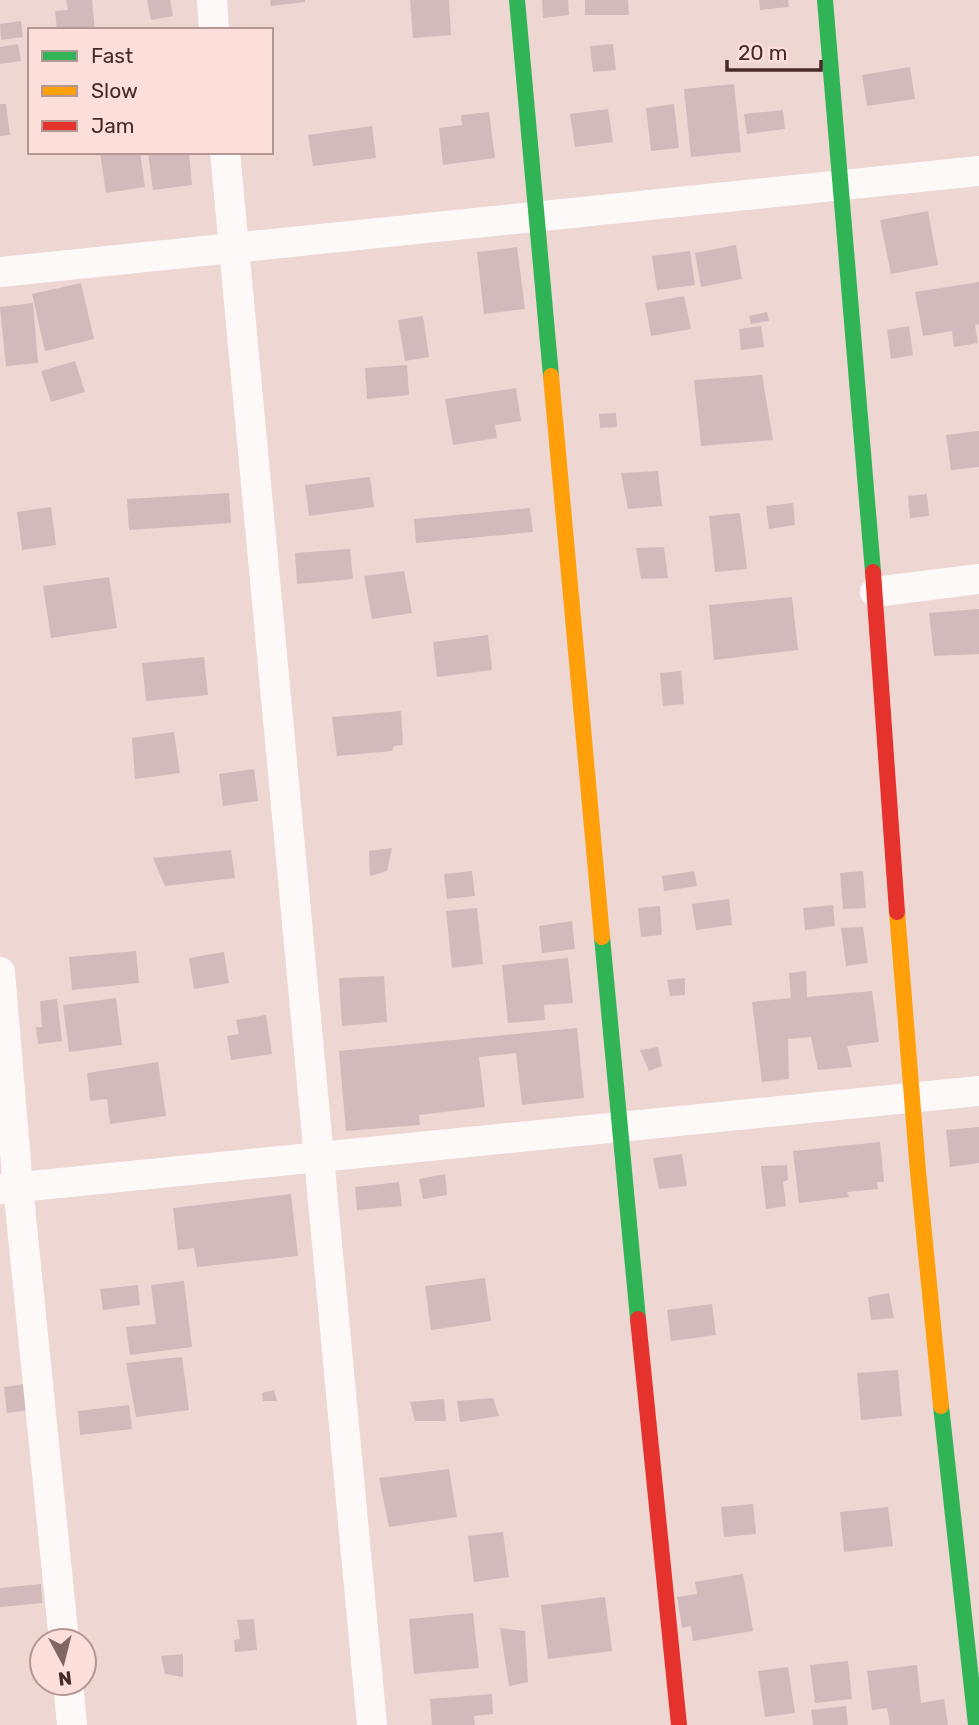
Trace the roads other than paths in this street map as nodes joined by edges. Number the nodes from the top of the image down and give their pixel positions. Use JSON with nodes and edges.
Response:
{"nodes":[{"id":1,"x":212,"y":0,"type":"edge"},
{"id":2,"x":517,"y":0,"type":"edge"},
{"id":3,"x":825,"y":0,"type":"edge"},
{"id":4,"x":214,"y":28,"type":"edge"},
{"id":5,"x":225,"y":154,"type":"edge"},
{"id":6,"x":979,"y":171,"type":"edge"},
{"id":7,"x":844,"y":186,"type":"junction"},
{"id":8,"x":535,"y":216,"type":"junction"},
{"id":9,"x":234,"y":249,"type":"junction"},
{"id":10,"x":0,"y":272,"type":"edge"},
{"id":11,"x":979,"y":579,"type":"edge"},
{"id":12,"x":875,"y":592,"type":"junction"},
{"id":13,"x":0,"y":972,"type":"edge"},
{"id":14,"x":979,"y":1091,"type":"edge"},
{"id":15,"x":911,"y":1098,"type":"junction"},
{"id":16,"x":619,"y":1126,"type":"junction"},
{"id":17,"x":319,"y":1156,"type":"junction"},
{"id":18,"x":9,"y":1188,"type":"edge"},
{"id":19,"x":62,"y":1627,"type":"edge"},
{"id":20,"x":69,"y":1697,"type":"edge"},
{"id":21,"x":72,"y":1725,"type":"edge"},
{"id":22,"x":372,"y":1725,"type":"edge"},
{"id":23,"x":679,"y":1725,"type":"edge"},
{"id":24,"x":976,"y":1725,"type":"edge"}],
"edges":[{"from":1,"to":4,"type":"street"},
{"from":2,"to":8,"type":"street"},
{"from":3,"to":7,"type":"street"},
{"from":5,"to":9,"type":"street"},
{"from":6,"to":7,"type":"street"},
{"from":7,"to":8,"type":"street"},
{"from":7,"to":12,"type":"street"},
{"from":8,"to":9,"type":"street"},
{"from":8,"to":16,"type":"street"},
{"from":9,"to":10,"type":"street"},
{"from":9,"to":17,"type":"street"},
{"from":11,"to":12,"type":"street"},
{"from":12,"to":15,"type":"street"},
{"from":13,"to":18,"type":"street"},
{"from":14,"to":15,"type":"street"},
{"from":15,"to":16,"type":"street"},
{"from":15,"to":24,"type":"street"},
{"from":16,"to":17,"type":"street"},
{"from":16,"to":23,"type":"street"},
{"from":17,"to":18,"type":"street"},
{"from":17,"to":22,"type":"street"},
{"from":18,"to":19,"type":"street"},
{"from":20,"to":21,"type":"street"}]}
